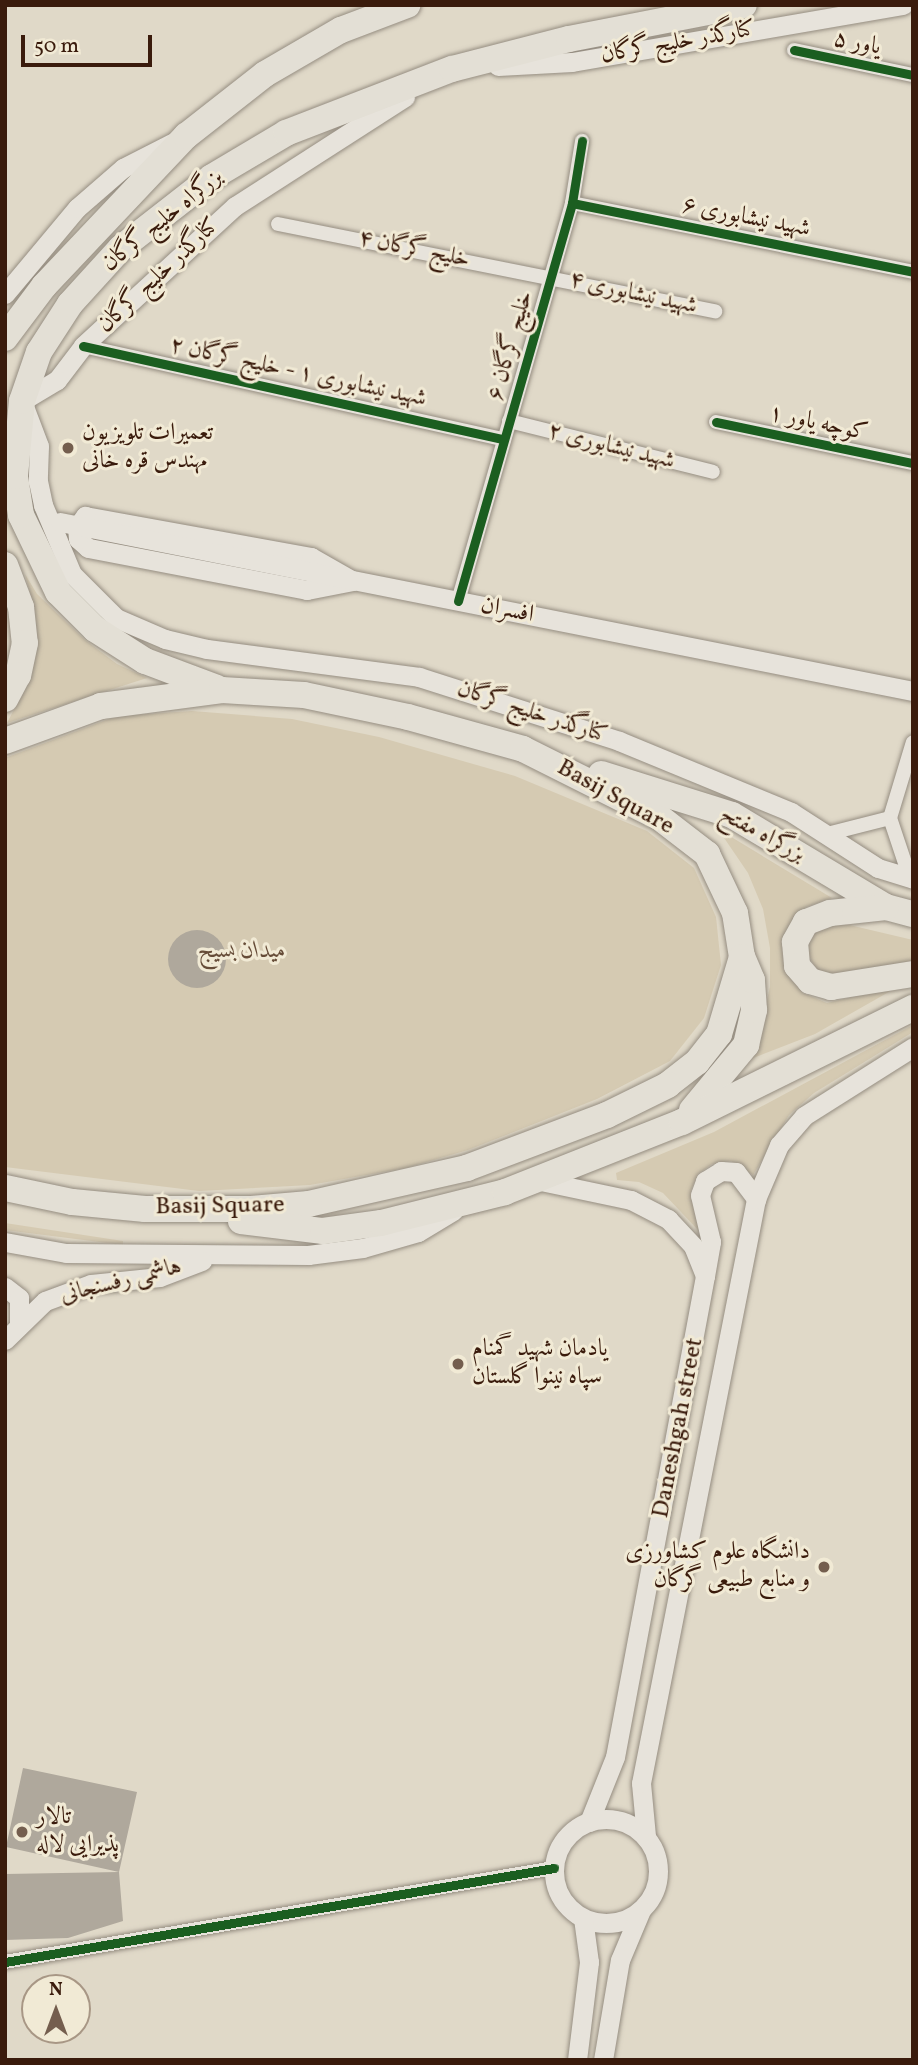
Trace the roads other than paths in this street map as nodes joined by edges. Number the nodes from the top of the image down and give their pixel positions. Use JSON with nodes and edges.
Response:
{"nodes":[{"id":1,"x":407,"y":5,"type":"edge"},
{"id":2,"x":744,"y":5,"type":"edge"},
{"id":3,"x":903,"y":5,"type":"edge"},
{"id":4,"x":793,"y":50,"type":"dead end"},
{"id":5,"x":452,"y":69,"type":"junction"},
{"id":6,"x":913,"y":75,"type":"edge"},
{"id":7,"x":186,"y":136,"type":"junction"},
{"id":8,"x":582,"y":141,"type":"dead end"},
{"id":9,"x":572,"y":203,"type":"junction"},
{"id":10,"x":278,"y":224,"type":"dead end"},
{"id":11,"x":913,"y":272,"type":"edge"},
{"id":12,"x":551,"y":277,"type":"junction"},
{"id":13,"x":5,"y":294,"type":"edge"},
{"id":14,"x":715,"y":311,"type":"dead end"},
{"id":15,"x":5,"y":338,"type":"edge"},
{"id":16,"x":83,"y":346,"type":"junction"},
{"id":17,"x":22,"y":401,"type":"junction"},
{"id":18,"x":509,"y":421,"type":"junction"},
{"id":19,"x":716,"y":422,"type":"dead end"},
{"id":20,"x":504,"y":439,"type":"junction"},
{"id":21,"x":913,"y":463,"type":"edge"},
{"id":22,"x":713,"y":472,"type":"dead end"},
{"id":23,"x":43,"y":505,"type":"junction"},
{"id":24,"x":5,"y":565,"type":"edge"},
{"id":25,"x":458,"y":601,"type":"junction"},
{"id":26,"x":222,"y":690,"type":"junction"},
{"id":27,"x":913,"y":691,"type":"edge"},
{"id":28,"x":5,"y":699,"type":"edge"},
{"id":29,"x":5,"y":741,"type":"edge"},
{"id":30,"x":913,"y":742,"type":"edge"},
{"id":31,"x":523,"y":749,"type":"junction"},
{"id":32,"x":890,"y":818,"type":"junction"},
{"id":33,"x":827,"y":834,"type":"junction"},
{"id":34,"x":911,"y":879,"type":"edge"},
{"id":35,"x":887,"y":907,"type":"junction"},
{"id":36,"x":913,"y":914,"type":"edge"},
{"id":37,"x":742,"y":957,"type":"junction"},
{"id":38,"x":913,"y":974,"type":"edge"},
{"id":39,"x":913,"y":1008,"type":"edge"},
{"id":40,"x":913,"y":1046,"type":"edge"},
{"id":41,"x":681,"y":1122,"type":"junction"},
{"id":42,"x":536,"y":1180,"type":"junction"},
{"id":43,"x":5,"y":1188,"type":"edge"},
{"id":44,"x":756,"y":1199,"type":"junction"},
{"id":45,"x":463,"y":1205,"type":"junction"},
{"id":46,"x":145,"y":1209,"type":"junction"},
{"id":47,"x":5,"y":1242,"type":"edge"},
{"id":48,"x":210,"y":1258,"type":"junction"},
{"id":49,"x":705,"y":1276,"type":"junction"},
{"id":50,"x":5,"y":1287,"type":"edge"},
{"id":51,"x":19,"y":1322,"type":"junction"},
{"id":52,"x":5,"y":1340,"type":"edge"},
{"id":53,"x":692,"y":1357,"type":"junction"},
{"id":54,"x":724,"y":1364,"type":"junction"},
{"id":55,"x":589,"y":1822,"type":"junction"},
{"id":56,"x":646,"y":1836,"type":"junction"},
{"id":57,"x":554,"y":1868,"type":"junction"},
{"id":58,"x":641,"y":1910,"type":"junction"},
{"id":59,"x":583,"y":1918,"type":"junction"},
{"id":60,"x":5,"y":1962,"type":"edge"},
{"id":61,"x":578,"y":2060,"type":"edge"},
{"id":62,"x":603,"y":2060,"type":"edge"}],
"edges":[{"from":1,"to":7,"type":"highway","name":"بزرگراه خلیج گرگان"},
{"from":2,"to":5,"type":"highway","name":"بزرگراه خلیج گرگان"},
{"from":3,"to":5,"type":"main road","name":"کنارگذر خلیج گرگان"},
{"from":4,"to":6,"type":"street","name":"یاور ۵"},
{"from":5,"to":16,"type":"main road","name":"کنارگذر خلیج گرگان"},
{"from":5,"to":17,"type":"highway","name":"بزرگراه خلیج گرگان"},
{"from":7,"to":13,"type":"main road"},
{"from":7,"to":15,"type":"highway","name":"بزرگراه خلیج گرگان"},
{"from":8,"to":9,"type":"street","name":"خلیج گرگان ۶"},
{"from":9,"to":11,"type":"street","name":"شهید نیشابوری ۶"},
{"from":9,"to":12,"type":"street","name":"خلیج گرگان ۶"},
{"from":10,"to":12,"type":"street","name":"خلیج گرگان ۴"},
{"from":12,"to":14,"type":"street","name":"شهید نیشابوری ۴"},
{"from":12,"to":18,"type":"street","name":"خلیج گرگان ۶"},
{"from":16,"to":17,"type":"main road","name":"کنارگذر خلیج گرگان"},
{"from":16,"to":20,"type":"street","name":"شهید نیشابوری ۱ - خلیج گرگان ۲"},
{"from":17,"to":23,"type":"main road","name":"کنارگذر خلیج گرگان"},
{"from":17,"to":26,"type":"highway","name":"بزرگراه خلیج گرگان"},
{"from":18,"to":20,"type":"street","name":"خلیج گرگان ۶"},
{"from":18,"to":22,"type":"street","name":"شهید نیشابوری ۲"},
{"from":19,"to":21,"type":"street","name":"کوچه یاور ۱"},
{"from":20,"to":25,"type":"street","name":"خلیج گرگان ۶"},
{"from":23,"to":25,"type":"main road","name":"افسران"},
{"from":23,"to":33,"type":"main road","name":"کنارگذر خلیج گرگان"},
{"from":24,"to":28,"type":"highway"},
{"from":25,"to":27,"type":"main road","name":"افسران"},
{"from":26,"to":29,"type":"highway","name":"Basij Square"},
{"from":26,"to":31,"type":"highway","name":"Basij Square"},
{"from":30,"to":32,"type":"street"},
{"from":31,"to":35,"type":"highway","name":"بزرگراه مفتح"},
{"from":31,"to":37,"type":"highway","name":"Basij Square"},
{"from":32,"to":33,"type":"street"},
{"from":32,"to":34,"type":"street"},
{"from":33,"to":34,"type":"main road","name":"کنارگذر خلیج گرگان"},
{"from":35,"to":36,"type":"highway","name":"بزرگراه مفتح"},
{"from":35,"to":38,"type":"highway"},
{"from":37,"to":41,"type":"highway"},
{"from":37,"to":46,"type":"highway","name":"Basij Square"},
{"from":39,"to":41,"type":"highway"},
{"from":40,"to":44,"type":"main road","name":"Daneshgah street"},
{"from":41,"to":42,"type":"highway"},
{"from":42,"to":45,"type":"highway"},
{"from":42,"to":49,"type":"main road"},
{"from":43,"to":46,"type":"highway","name":"Basij Square"},
{"from":44,"to":49,"type":"main road","name":"Daneshgah street"},
{"from":44,"to":54,"type":"main road","name":"Daneshgah street"},
{"from":45,"to":46,"type":"highway"},
{"from":45,"to":48,"type":"main road"},
{"from":47,"to":48,"type":"main road"},
{"from":48,"to":51,"type":"main road","name":"هاشمی رفسنجانی"},
{"from":49,"to":53,"type":"main road","name":"Daneshgah street"},
{"from":50,"to":51,"type":"main road"},
{"from":51,"to":52,"type":"main road","name":"هاشمی رفسنجانی"},
{"from":53,"to":54,"type":"main road"},
{"from":53,"to":55,"type":"main road","name":"Daneshgah street"},
{"from":54,"to":56,"type":"main road","name":"Daneshgah street"},
{"from":55,"to":56,"type":"main road"},
{"from":55,"to":57,"type":"main road"},
{"from":56,"to":58,"type":"main road"},
{"from":57,"to":59,"type":"main road"},
{"from":57,"to":60,"type":"street"},
{"from":58,"to":59,"type":"main road"},
{"from":58,"to":62,"type":"main road"},
{"from":59,"to":61,"type":"main road"}]}
